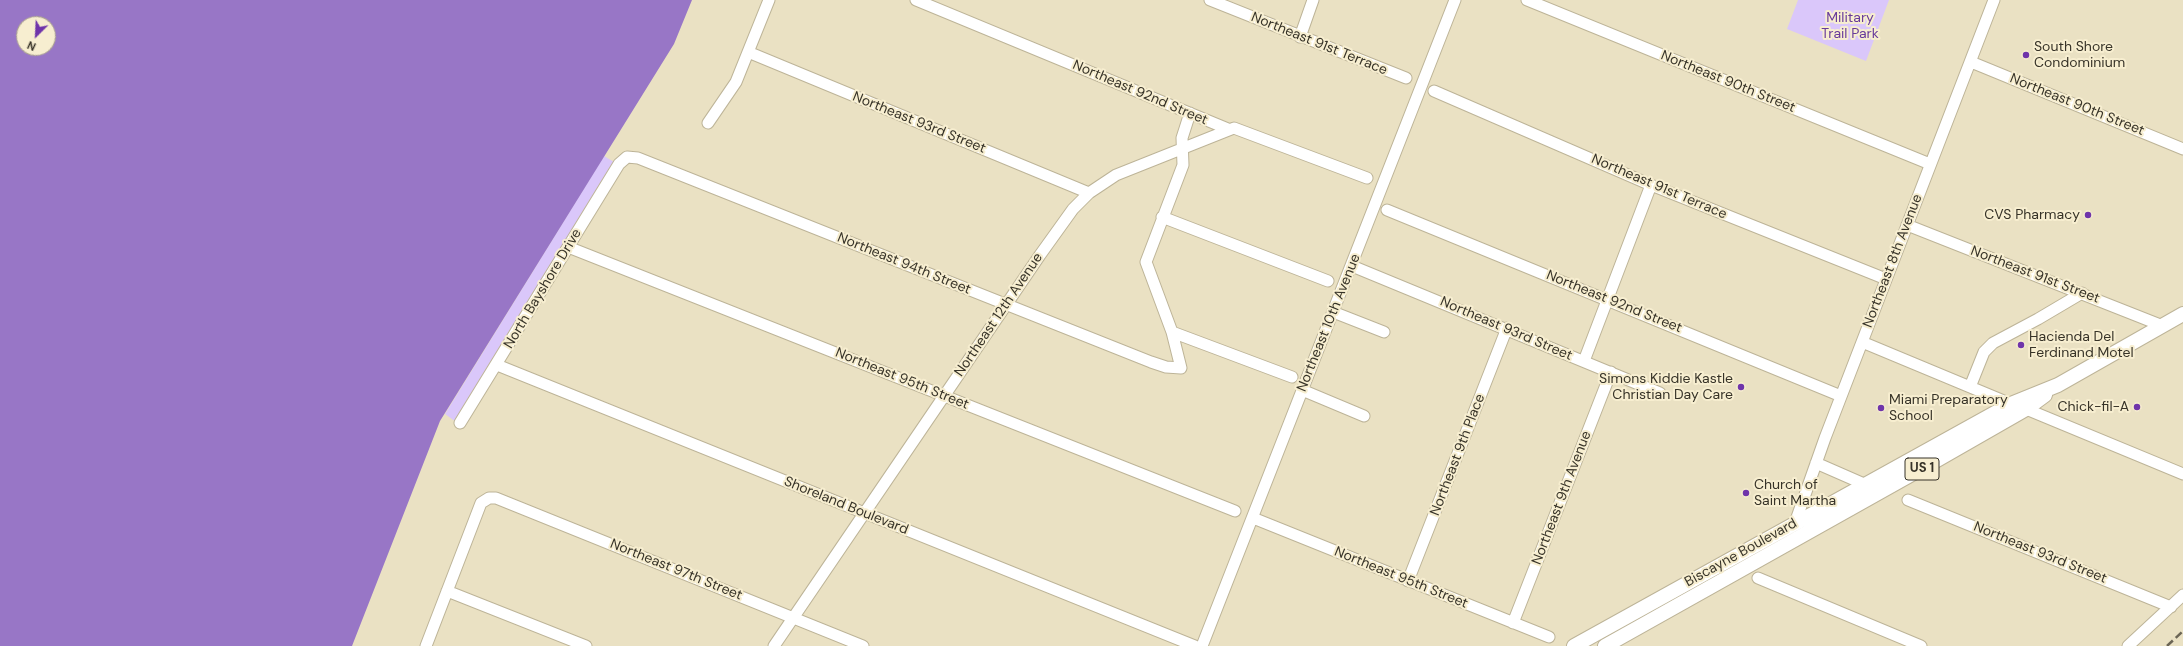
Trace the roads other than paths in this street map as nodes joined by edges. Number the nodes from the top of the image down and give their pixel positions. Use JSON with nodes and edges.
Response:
{"nodes":[{"id":1,"x":769,"y":0,"type":"edge"},
{"id":2,"x":916,"y":0,"type":"edge"},
{"id":3,"x":1210,"y":0,"type":"edge"},
{"id":4,"x":1313,"y":0,"type":"edge"},
{"id":5,"x":1455,"y":0,"type":"edge"},
{"id":6,"x":1527,"y":0,"type":"edge"},
{"id":7,"x":1994,"y":0,"type":"edge"},
{"id":8,"x":1300,"y":37,"type":"junction"},
{"id":9,"x":748,"y":52,"type":"junction"},
{"id":10,"x":1971,"y":62,"type":"junction"},
{"id":11,"x":1406,"y":78,"type":"dead end"},
{"id":12,"x":1434,"y":91,"type":"dead end"},
{"id":13,"x":1190,"y":113,"type":"junction"},
{"id":14,"x":708,"y":123,"type":"dead end"},
{"id":15,"x":1228,"y":129,"type":"junction"},
{"id":16,"x":1184,"y":147,"type":"junction"},
{"id":17,"x":2183,"y":149,"type":"edge"},
{"id":18,"x":627,"y":157,"type":"joint"},
{"id":19,"x":1930,"y":164,"type":"junction"},
{"id":20,"x":1367,"y":178,"type":"dead end"},
{"id":21,"x":1651,"y":185,"type":"junction"},
{"id":22,"x":1089,"y":193,"type":"junction"},
{"id":23,"x":1387,"y":210,"type":"dead end"},
{"id":24,"x":1162,"y":217,"type":"junction"},
{"id":25,"x":1907,"y":225,"type":"junction"},
{"id":26,"x":568,"y":247,"type":"junction"},
{"id":27,"x":1352,"y":266,"type":"junction"},
{"id":28,"x":1886,"y":279,"type":"junction"},
{"id":29,"x":1328,"y":280,"type":"dead end"},
{"id":30,"x":2082,"y":293,"type":"junction"},
{"id":31,"x":1608,"y":299,"type":"junction"},
{"id":32,"x":1006,"y":305,"type":"junction"},
{"id":33,"x":1333,"y":312,"type":"junction"},
{"id":34,"x":2183,"y":314,"type":"edge"},
{"id":35,"x":2163,"y":326,"type":"junction"},
{"id":36,"x":1507,"y":328,"type":"junction"},
{"id":37,"x":1172,"y":332,"type":"junction"},
{"id":38,"x":1384,"y":332,"type":"dead end"},
{"id":39,"x":1862,"y":342,"type":"junction"},
{"id":40,"x":1584,"y":361,"type":"junction"},
{"id":41,"x":497,"y":365,"type":"junction"},
{"id":42,"x":1611,"y":372,"type":"junction"},
{"id":43,"x":1292,"y":377,"type":"dead end"},
{"id":44,"x":2058,"y":385,"type":"junction"},
{"id":45,"x":1970,"y":387,"type":"junction"},
{"id":46,"x":1302,"y":390,"type":"junction"},
{"id":47,"x":1660,"y":393,"type":"dead end"},
{"id":48,"x":945,"y":396,"type":"junction"},
{"id":49,"x":1841,"y":396,"type":"junction"},
{"id":50,"x":2011,"y":404,"type":"junction"},
{"id":51,"x":2026,"y":409,"type":"junction"},
{"id":52,"x":1364,"y":416,"type":"dead end"},
{"id":53,"x":460,"y":423,"type":"dead end"},
{"id":54,"x":1816,"y":463,"type":"junction"},
{"id":55,"x":2183,"y":474,"type":"edge"},
{"id":56,"x":1864,"y":484,"type":"junction"},
{"id":57,"x":1908,"y":500,"type":"dead end"},
{"id":58,"x":1235,"y":512,"type":"dead end"},
{"id":59,"x":864,"y":513,"type":"junction"},
{"id":60,"x":1253,"y":518,"type":"junction"},
{"id":61,"x":1794,"y":523,"type":"junction"},
{"id":62,"x":1782,"y":548,"type":"junction"},
{"id":63,"x":1758,"y":578,"type":"dead end"},
{"id":64,"x":1408,"y":581,"type":"junction"},
{"id":65,"x":447,"y":591,"type":"junction"},
{"id":66,"x":1672,"y":592,"type":"junction"},
{"id":67,"x":2183,"y":596,"type":"edge"},
{"id":68,"x":2171,"y":607,"type":"junction"},
{"id":69,"x":793,"y":617,"type":"junction"},
{"id":70,"x":1655,"y":618,"type":"junction"},
{"id":71,"x":1513,"y":623,"type":"junction"},
{"id":72,"x":1548,"y":637,"type":"dead end"},
{"id":73,"x":426,"y":646,"type":"edge"},
{"id":74,"x":586,"y":646,"type":"edge"},
{"id":75,"x":774,"y":646,"type":"edge"},
{"id":76,"x":863,"y":646,"type":"edge"},
{"id":77,"x":1195,"y":646,"type":"edge"},
{"id":78,"x":1202,"y":646,"type":"edge"},
{"id":79,"x":1574,"y":646,"type":"edge"},
{"id":80,"x":1605,"y":646,"type":"edge"},
{"id":81,"x":1921,"y":646,"type":"edge"},
{"id":82,"x":2128,"y":646,"type":"edge"}],
"edges":[{"from":1,"to":9,"type":"street"},
{"from":2,"to":13,"type":"street","name":"Northeast 92nd Street"},
{"from":3,"to":8,"type":"street","name":"Northeast 91st Terrace"},
{"from":4,"to":8,"type":"street"},
{"from":5,"to":27,"type":"street","name":"Northeast 10th Avenue"},
{"from":6,"to":19,"type":"street","name":"Northeast 90th Street"},
{"from":7,"to":10,"type":"street","name":"Northeast 8th Avenue"},
{"from":8,"to":11,"type":"street","name":"Northeast 91st Terrace"},
{"from":9,"to":14,"type":"street"},
{"from":9,"to":22,"type":"street","name":"Northeast 93rd Street"},
{"from":10,"to":17,"type":"street","name":"Northeast 90th Street"},
{"from":10,"to":19,"type":"street","name":"Northeast 8th Avenue"},
{"from":12,"to":21,"type":"street","name":"Northeast 91st Terrace"},
{"from":13,"to":15,"type":"street","name":"Northeast 92nd Street"},
{"from":13,"to":16,"type":"street"},
{"from":15,"to":16,"type":"street","name":"Northeast 12th Avenue"},
{"from":15,"to":20,"type":"street","name":"Northeast 92nd Street"},
{"from":16,"to":22,"type":"street","name":"Northeast 12th Avenue"},
{"from":16,"to":24,"type":"street"},
{"from":18,"to":26,"type":"street","name":"North Bayshore Drive"},
{"from":18,"to":32,"type":"street","name":"Northeast 94th Street"},
{"from":19,"to":25,"type":"street","name":"Northeast 8th Avenue"},
{"from":21,"to":28,"type":"street","name":"Northeast 91st Terrace"},
{"from":21,"to":31,"type":"street"},
{"from":22,"to":32,"type":"street","name":"Northeast 12th Avenue"},
{"from":23,"to":31,"type":"street","name":"Northeast 92nd Street"},
{"from":24,"to":29,"type":"street"},
{"from":24,"to":37,"type":"street"},
{"from":25,"to":28,"type":"street","name":"Northeast 8th Avenue"},
{"from":25,"to":30,"type":"street","name":"Northeast 91st Street"},
{"from":26,"to":41,"type":"street","name":"North Bayshore Drive"},
{"from":26,"to":48,"type":"street","name":"Northeast 95th Street"},
{"from":27,"to":33,"type":"street","name":"Northeast 10th Avenue"},
{"from":27,"to":36,"type":"street","name":"Northeast 93rd Street"},
{"from":28,"to":39,"type":"street","name":"Northeast 8th Avenue"},
{"from":30,"to":35,"type":"street","name":"Northeast 91st Street"},
{"from":30,"to":45,"type":"street"},
{"from":31,"to":40,"type":"street"},
{"from":31,"to":49,"type":"street","name":"Northeast 92nd Street"},
{"from":32,"to":37,"type":"street","name":"Northeast 94th Street"},
{"from":32,"to":48,"type":"street","name":"Northeast 12th Avenue"},
{"from":33,"to":38,"type":"street"},
{"from":33,"to":46,"type":"street","name":"Northeast 10th Avenue"},
{"from":34,"to":35,"type":"main road","name":"Biscayne Boulevard","number":"US 1"},
{"from":35,"to":44,"type":"main road","name":"Biscayne Boulevard","number":"US 1"},
{"from":36,"to":40,"type":"street","name":"Northeast 93rd Street"},
{"from":36,"to":64,"type":"street","name":"Northeast 9th Place"},
{"from":37,"to":43,"type":"street"},
{"from":39,"to":45,"type":"street"},
{"from":39,"to":49,"type":"street","name":"Northeast 8th Avenue"},
{"from":40,"to":42,"type":"street","name":"Northeast 93rd Street"},
{"from":41,"to":53,"type":"street","name":"North Bayshore Drive"},
{"from":41,"to":59,"type":"street","name":"Shoreland Boulevard"},
{"from":42,"to":47,"type":"street","name":"Northeast 93rd Street"},
{"from":42,"to":71,"type":"street","name":"Northeast 9th Avenue"},
{"from":44,"to":50,"type":"main road","name":"Biscayne Boulevard","number":"US 1"},
{"from":44,"to":51,"type":"main road","name":"Biscayne Boulevard","number":"US 1"},
{"from":45,"to":50,"type":"street"},
{"from":46,"to":52,"type":"street"},
{"from":46,"to":60,"type":"street","name":"Northeast 10th Avenue"},
{"from":48,"to":58,"type":"street","name":"Northeast 95th Street"},
{"from":48,"to":59,"type":"street","name":"Northeast 12th Avenue"},
{"from":49,"to":54,"type":"street","name":"Northeast 8th Avenue"},
{"from":50,"to":56,"type":"main road","name":"Biscayne Boulevard","number":"US 1"},
{"from":51,"to":55,"type":"street"},
{"from":51,"to":62,"type":"main road","name":"Biscayne Boulevard","number":"US 1"},
{"from":54,"to":56,"type":"street"},
{"from":54,"to":61,"type":"street","name":"Northeast 8th Avenue"},
{"from":56,"to":61,"type":"main road","name":"Biscayne Boulevard","number":"US 1"},
{"from":57,"to":68,"type":"street","name":"Northeast 93rd Street"},
{"from":59,"to":69,"type":"street","name":"Northeast 12th Avenue"},
{"from":59,"to":77,"type":"street","name":"Shoreland Boulevard"},
{"from":60,"to":64,"type":"street","name":"Northeast 95th Street"},
{"from":60,"to":78,"type":"street","name":"Northeast 10th Avenue"},
{"from":61,"to":62,"type":"main road"},
{"from":61,"to":66,"type":"main road","name":"Biscayne Boulevard","number":"US 1"},
{"from":62,"to":70,"type":"main road","name":"Biscayne Boulevard","number":"US 1"},
{"from":63,"to":81,"type":"street"},
{"from":64,"to":71,"type":"street","name":"Northeast 95th Street"},
{"from":65,"to":69,"type":"street","name":"Northeast 97th Street"},
{"from":65,"to":73,"type":"street"},
{"from":65,"to":74,"type":"street"},
{"from":66,"to":70,"type":"main road"},
{"from":66,"to":79,"type":"main road","name":"Biscayne Boulevard","number":"US 1"},
{"from":67,"to":68,"type":"street"},
{"from":68,"to":82,"type":"street"},
{"from":69,"to":75,"type":"street","name":"Northeast 12th Avenue"},
{"from":69,"to":76,"type":"street","name":"Northeast 97th Street"},
{"from":70,"to":80,"type":"main road","name":"Biscayne Boulevard","number":"US 1"},
{"from":71,"to":72,"type":"street","name":"Northeast 95th Street"}]}
